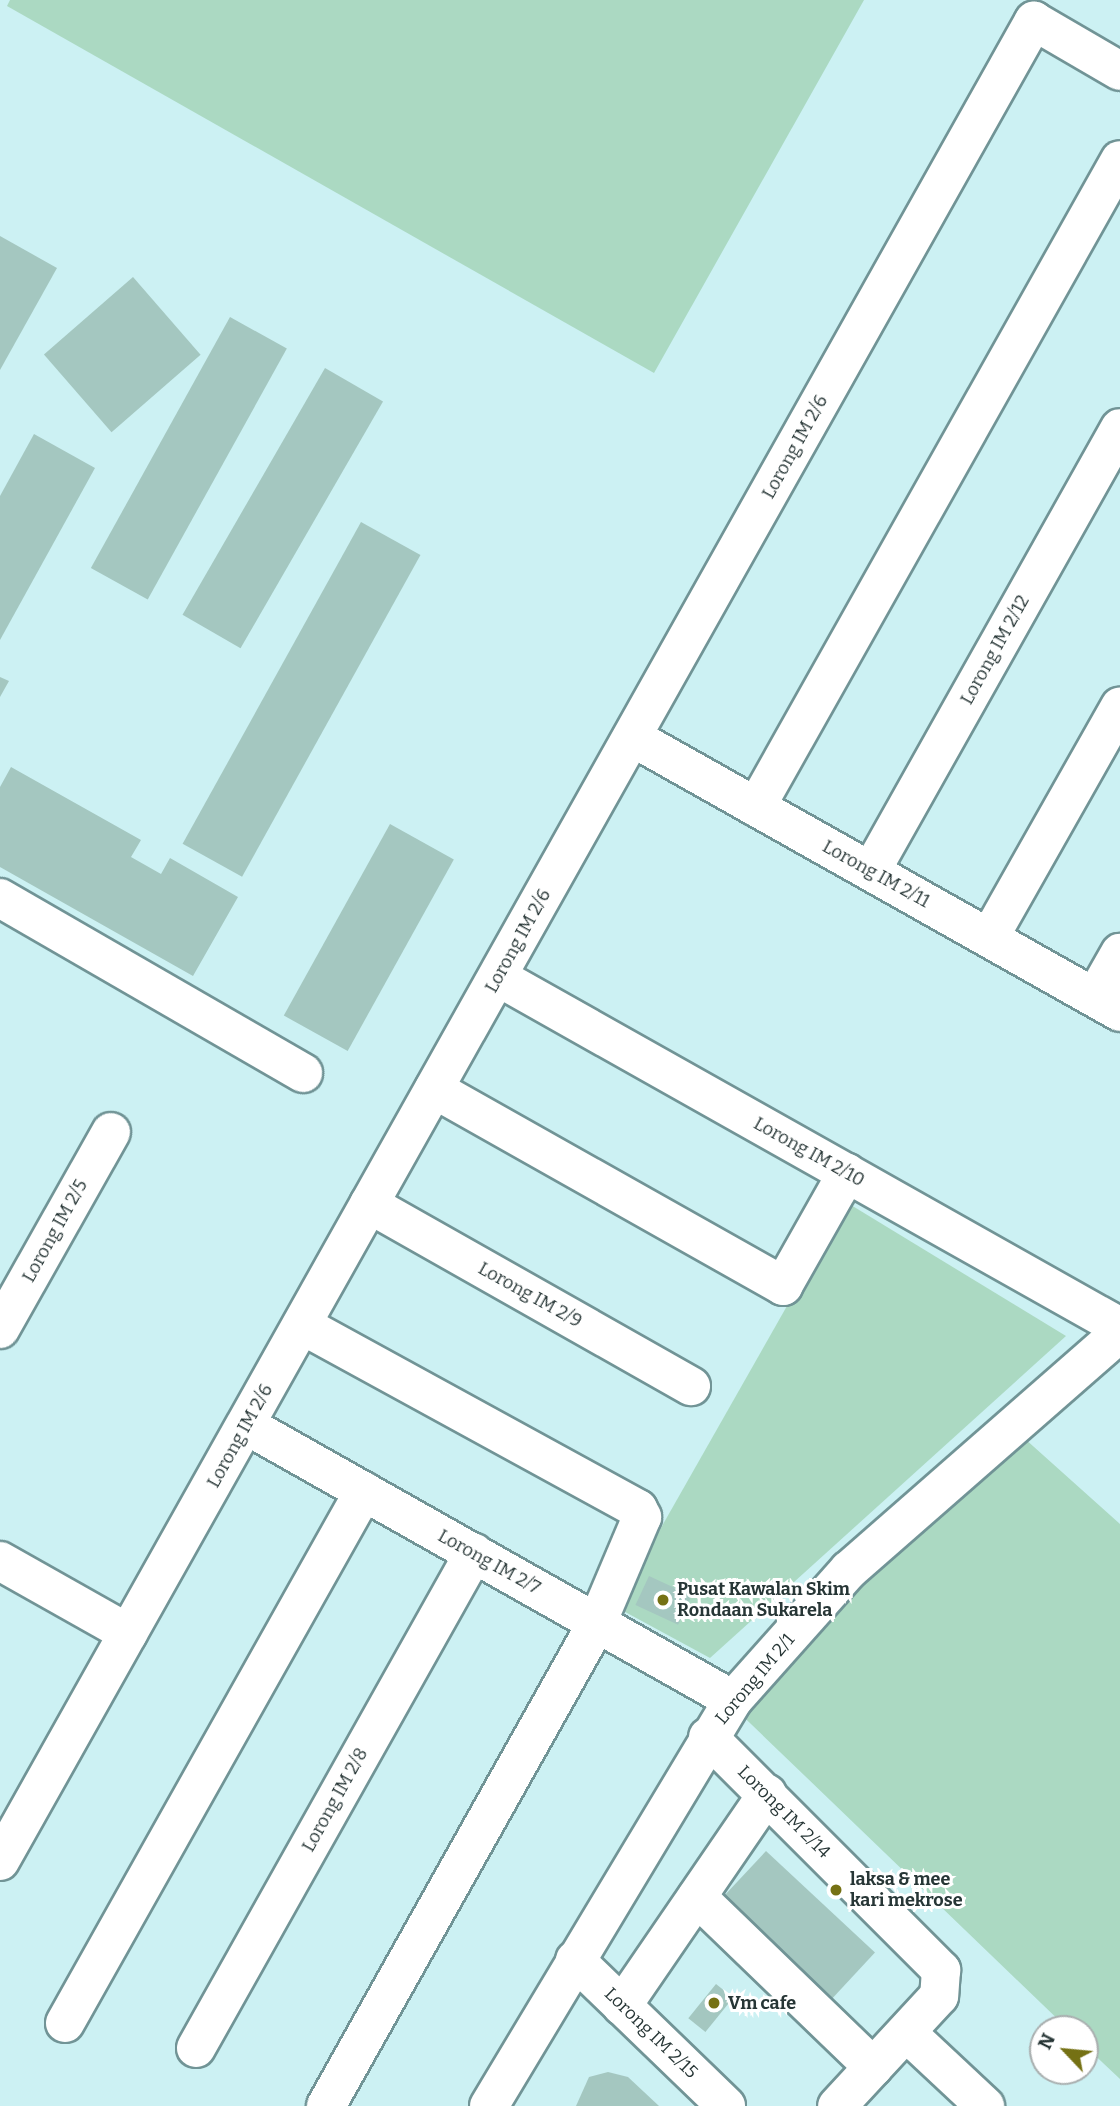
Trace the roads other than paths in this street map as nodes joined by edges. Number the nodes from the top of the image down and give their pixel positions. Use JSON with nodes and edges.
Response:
{"nodes":[{"id":1,"x":1120,"y":71,"type":"edge"},
{"id":2,"x":1120,"y":160,"type":"edge"},
{"id":3,"x":1120,"y":428,"type":"edge"},
{"id":4,"x":1120,"y":706,"type":"edge"},
{"id":5,"x":632,"y":737,"type":"junction"},
{"id":6,"x":756,"y":807,"type":"junction"},
{"id":7,"x":871,"y":871,"type":"junction"},
{"id":8,"x":0,"y":898,"type":"edge"},
{"id":9,"x":989,"y":938,"type":"junction"},
{"id":10,"x":1120,"y":953,"type":"edge"},
{"id":11,"x":498,"y":977,"type":"junction"},
{"id":12,"x":1107,"y":1004,"type":"edge"},
{"id":13,"x":303,"y":1073,"type":"dead end"},
{"id":14,"x":434,"y":1089,"type":"junction"},
{"id":15,"x":111,"y":1132,"type":"dead end"},
{"id":16,"x":846,"y":1174,"type":"junction"},
{"id":17,"x":369,"y":1204,"type":"junction"},
{"id":18,"x":302,"y":1325,"type":"junction"},
{"id":19,"x":1120,"y":1327,"type":"edge"},
{"id":20,"x":0,"y":1329,"type":"edge"},
{"id":21,"x":1120,"y":1334,"type":"edge"},
{"id":22,"x":691,"y":1386,"type":"dead end"},
{"id":23,"x":246,"y":1425,"type":"junction"},
{"id":24,"x":364,"y":1491,"type":"junction"},
{"id":25,"x":474,"y":1553,"type":"junction"},
{"id":26,"x":0,"y":1561,"type":"edge"},
{"id":27,"x":597,"y":1623,"type":"junction"},
{"id":28,"x":128,"y":1633,"type":"junction"},
{"id":29,"x":733,"y":1700,"type":"junction"},
{"id":30,"x":708,"y":1737,"type":"junction"},
{"id":31,"x":767,"y":1794,"type":"junction"},
{"id":32,"x":0,"y":1861,"type":"edge"},
{"id":33,"x":697,"y":1897,"type":"junction"},
{"id":34,"x":575,"y":1960,"type":"junction"},
{"id":35,"x":622,"y":2006,"type":"junction"},
{"id":36,"x":65,"y":2023,"type":"dead end"},
{"id":37,"x":907,"y":2033,"type":"junction"},
{"id":38,"x":196,"y":2048,"type":"dead end"},
{"id":39,"x":873,"y":2067,"type":"junction"},
{"id":40,"x":490,"y":2105,"type":"edge"},
{"id":41,"x":839,"y":2105,"type":"edge"},
{"id":42,"x":326,"y":2106,"type":"edge"},
{"id":43,"x":726,"y":2106,"type":"edge"},
{"id":44,"x":985,"y":2106,"type":"edge"}],
"edges":[{"from":1,"to":5,"type":"street","name":"Lorong IM 2/6"},
{"from":2,"to":6,"type":"street"},
{"from":3,"to":7,"type":"street","name":"Lorong IM 2/12"},
{"from":4,"to":9,"type":"street"},
{"from":5,"to":6,"type":"street","name":"Lorong IM 2/11"},
{"from":5,"to":11,"type":"street","name":"Lorong IM 2/6"},
{"from":6,"to":7,"type":"street","name":"Lorong IM 2/11"},
{"from":7,"to":9,"type":"street","name":"Lorong IM 2/11"},
{"from":8,"to":13,"type":"street"},
{"from":9,"to":12,"type":"street","name":"Lorong IM 2/11"},
{"from":10,"to":12,"type":"street"},
{"from":11,"to":14,"type":"street","name":"Lorong IM 2/6"},
{"from":11,"to":16,"type":"street","name":"Lorong IM 2/10"},
{"from":14,"to":16,"type":"street"},
{"from":14,"to":17,"type":"street","name":"Lorong IM 2/6"},
{"from":15,"to":20,"type":"street","name":"Lorong IM 2/5"},
{"from":16,"to":19,"type":"street","name":"Lorong IM 2/10"},
{"from":17,"to":18,"type":"street","name":"Lorong IM 2/6"},
{"from":17,"to":22,"type":"street","name":"Lorong IM 2/9"},
{"from":18,"to":23,"type":"street","name":"Lorong IM 2/6"},
{"from":18,"to":27,"type":"street"},
{"from":21,"to":29,"type":"street","name":"Lorong IM 2/1"},
{"from":23,"to":24,"type":"street","name":"Lorong IM 2/7"},
{"from":23,"to":28,"type":"street","name":"Lorong IM 2/6"},
{"from":24,"to":25,"type":"street","name":"Lorong IM 2/7"},
{"from":24,"to":36,"type":"street"},
{"from":25,"to":27,"type":"street","name":"Lorong IM 2/7"},
{"from":25,"to":38,"type":"street","name":"Lorong IM 2/8"},
{"from":26,"to":28,"type":"street"},
{"from":27,"to":29,"type":"street","name":"Lorong IM 2/7"},
{"from":27,"to":42,"type":"street"},
{"from":28,"to":32,"type":"street","name":"Lorong IM 2/6"},
{"from":29,"to":30,"type":"street","name":"Lorong IM 2/1"},
{"from":30,"to":31,"type":"street","name":"Lorong IM 2/14"},
{"from":30,"to":34,"type":"street","name":"Lorong IM 2/1"},
{"from":31,"to":33,"type":"street"},
{"from":31,"to":37,"type":"street","name":"Lorong IM 2/14"},
{"from":33,"to":35,"type":"street"},
{"from":33,"to":39,"type":"street"},
{"from":34,"to":35,"type":"street","name":"Lorong IM 2/15"},
{"from":34,"to":40,"type":"street","name":"Lorong IM 2/1"},
{"from":35,"to":43,"type":"street","name":"Lorong IM 2/15"},
{"from":37,"to":39,"type":"street","name":"Lorong IM 2/14"},
{"from":37,"to":44,"type":"street"},
{"from":39,"to":41,"type":"street","name":"Lorong IM 2/14"}]}
